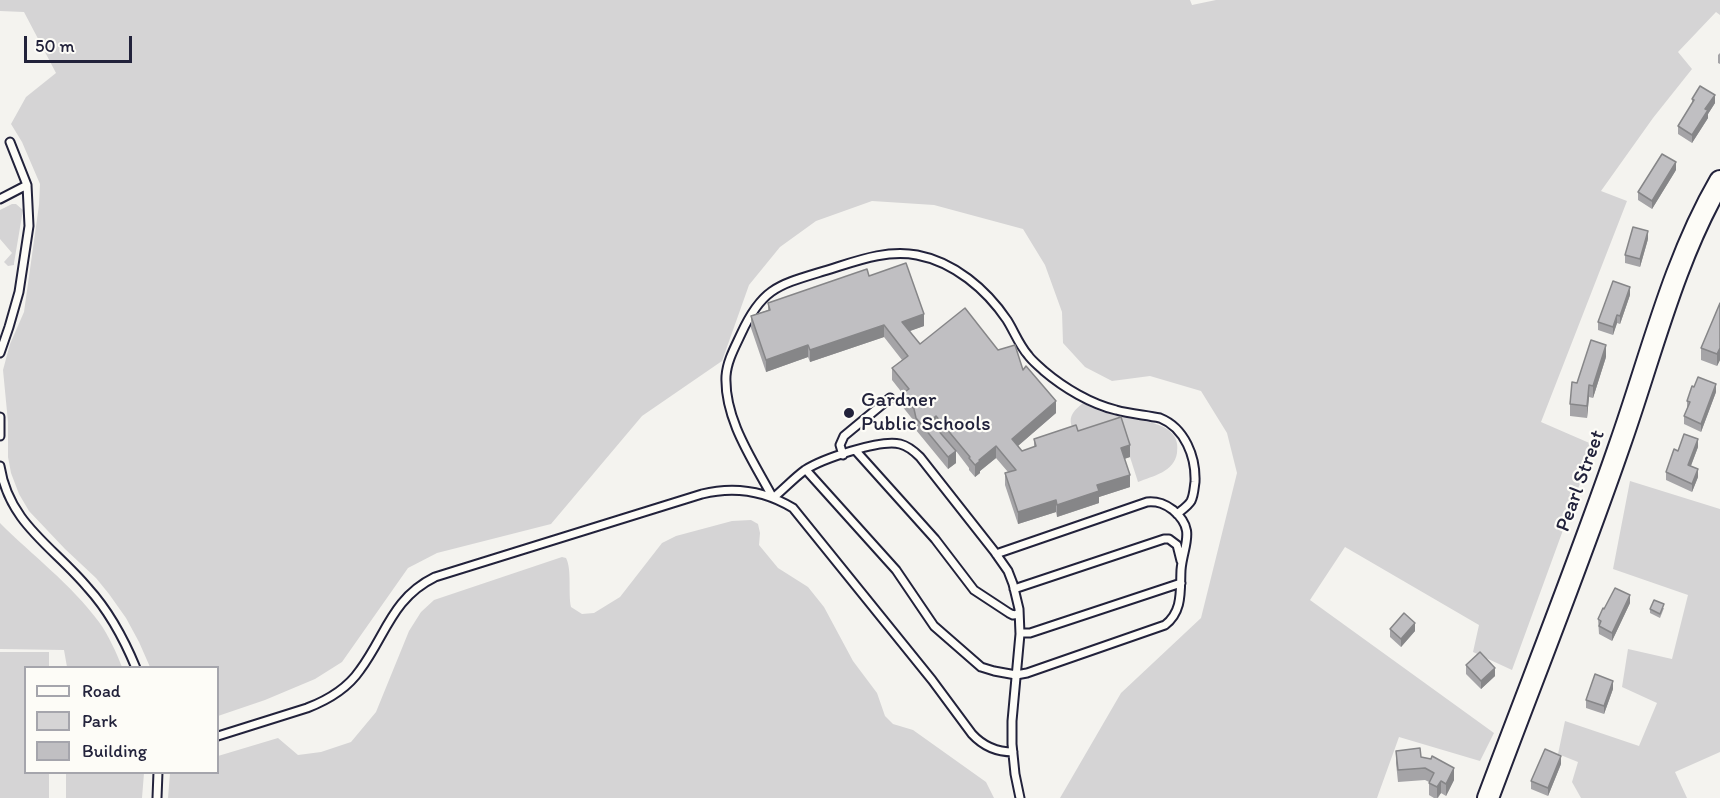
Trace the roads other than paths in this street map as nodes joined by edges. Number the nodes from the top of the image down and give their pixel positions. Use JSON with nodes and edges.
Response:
{"nodes":[{"id":1,"x":10,"y":142,"type":"dead end"},
{"id":2,"x":1720,"y":181,"type":"edge"},
{"id":3,"x":27,"y":185,"type":"junction"},
{"id":4,"x":0,"y":199,"type":"edge"},
{"id":5,"x":0,"y":353,"type":"edge"},
{"id":6,"x":890,"y":399,"type":"dead end"},
{"id":7,"x":0,"y":417,"type":"edge"},
{"id":8,"x":0,"y":436,"type":"edge"},
{"id":9,"x":856,"y":451,"type":"junction"},
{"id":10,"x":843,"y":455,"type":"junction"},
{"id":11,"x":0,"y":466,"type":"edge"},
{"id":12,"x":806,"y":470,"type":"junction"},
{"id":13,"x":1,"y":474,"type":"edge"},
{"id":14,"x":773,"y":498,"type":"junction"},
{"id":15,"x":1178,"y":514,"type":"junction"},
{"id":16,"x":996,"y":554,"type":"junction"},
{"id":17,"x":1181,"y":567,"type":"junction"},
{"id":18,"x":1181,"y":583,"type":"junction"},
{"id":19,"x":1014,"y":589,"type":"junction"},
{"id":20,"x":1019,"y":614,"type":"junction"},
{"id":21,"x":1020,"y":633,"type":"junction"},
{"id":22,"x":135,"y":666,"type":"edge"},
{"id":23,"x":1016,"y":675,"type":"junction"},
{"id":24,"x":219,"y":736,"type":"edge"},
{"id":25,"x":1012,"y":753,"type":"junction"},
{"id":26,"x":158,"y":774,"type":"edge"},
{"id":27,"x":157,"y":798,"type":"edge"},
{"id":28,"x":1020,"y":798,"type":"edge"},
{"id":29,"x":1488,"y":798,"type":"edge"}],
"edges":[{"from":1,"to":3,"type":"lane"},
{"from":2,"to":29,"type":"main road","name":"Pearl Street"},
{"from":3,"to":4,"type":"lane"},
{"from":3,"to":5,"type":"lane"},
{"from":6,"to":10,"type":"lane"},
{"from":7,"to":8,"type":"lane"},
{"from":9,"to":10,"type":"lane"},
{"from":9,"to":16,"type":"lane"},
{"from":9,"to":20,"type":"lane"},
{"from":10,"to":12,"type":"lane"},
{"from":11,"to":13,"type":"lane"},
{"from":12,"to":14,"type":"lane"},
{"from":12,"to":23,"type":"lane"},
{"from":13,"to":22,"type":"lane"},
{"from":14,"to":15,"type":"lane"},
{"from":14,"to":24,"type":"lane"},
{"from":14,"to":25,"type":"lane"},
{"from":15,"to":16,"type":"lane"},
{"from":15,"to":17,"type":"lane"},
{"from":16,"to":19,"type":"lane"},
{"from":17,"to":18,"type":"lane"},
{"from":17,"to":19,"type":"lane"},
{"from":18,"to":21,"type":"lane"},
{"from":18,"to":23,"type":"lane"},
{"from":19,"to":20,"type":"lane"},
{"from":20,"to":21,"type":"lane"},
{"from":21,"to":23,"type":"lane"},
{"from":23,"to":25,"type":"lane"},
{"from":25,"to":28,"type":"lane"},
{"from":26,"to":27,"type":"lane"}]}
